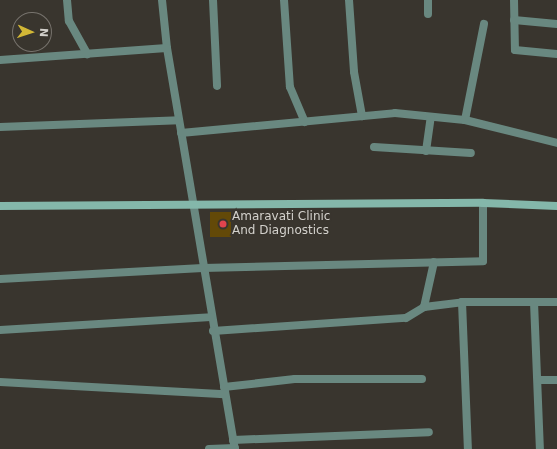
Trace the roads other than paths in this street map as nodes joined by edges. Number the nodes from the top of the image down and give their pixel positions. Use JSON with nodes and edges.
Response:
{"nodes":[{"id":1,"x":67,"y":0,"type":"edge"},
{"id":2,"x":162,"y":0,"type":"edge"},
{"id":3,"x":213,"y":0,"type":"edge"},
{"id":4,"x":284,"y":0,"type":"edge"},
{"id":5,"x":349,"y":0,"type":"edge"},
{"id":6,"x":428,"y":0,"type":"edge"},
{"id":7,"x":514,"y":0,"type":"edge"},
{"id":8,"x":428,"y":14,"type":"dead end"},
{"id":9,"x":514,"y":20,"type":"junction"},
{"id":10,"x":484,"y":24,"type":"dead end"},
{"id":11,"x":557,"y":24,"type":"edge"},
{"id":12,"x":167,"y":48,"type":"junction"},
{"id":13,"x":87,"y":54,"type":"junction"},
{"id":14,"x":557,"y":54,"type":"edge"},
{"id":15,"x":0,"y":60,"type":"edge"},
{"id":16,"x":217,"y":86,"type":"dead end"},
{"id":17,"x":362,"y":116,"type":"junction"},
{"id":18,"x":431,"y":117,"type":"junction"},
{"id":19,"x":179,"y":120,"type":"junction"},
{"id":20,"x":464,"y":120,"type":"junction"},
{"id":21,"x":304,"y":122,"type":"junction"},
{"id":22,"x":0,"y":127,"type":"edge"},
{"id":23,"x":181,"y":134,"type":"junction"},
{"id":24,"x":557,"y":143,"type":"edge"},
{"id":25,"x":374,"y":147,"type":"dead end"},
{"id":26,"x":426,"y":151,"type":"junction"},
{"id":27,"x":472,"y":153,"type":"dead end"},
{"id":28,"x":483,"y":203,"type":"junction"},
{"id":29,"x":0,"y":206,"type":"edge"},
{"id":30,"x":193,"y":206,"type":"junction"},
{"id":31,"x":557,"y":206,"type":"edge"},
{"id":32,"x":434,"y":262,"type":"junction"},
{"id":33,"x":203,"y":268,"type":"junction"},
{"id":34,"x":0,"y":279,"type":"edge"},
{"id":35,"x":462,"y":302,"type":"junction"},
{"id":36,"x":534,"y":302,"type":"junction"},
{"id":37,"x":557,"y":302,"type":"edge"},
{"id":38,"x":424,"y":307,"type":"junction"},
{"id":39,"x":211,"y":316,"type":"junction"},
{"id":40,"x":0,"y":330,"type":"edge"},
{"id":41,"x":214,"y":331,"type":"junction"},
{"id":42,"x":422,"y":379,"type":"dead end"},
{"id":43,"x":538,"y":380,"type":"junction"},
{"id":44,"x":557,"y":380,"type":"edge"},
{"id":45,"x":0,"y":382,"type":"edge"},
{"id":46,"x":224,"y":390,"type":"junction"},
{"id":47,"x":429,"y":432,"type":"dead end"},
{"id":48,"x":233,"y":440,"type":"junction"},
{"id":49,"x":209,"y":449,"type":"edge"},
{"id":50,"x":235,"y":449,"type":"edge"},
{"id":51,"x":468,"y":449,"type":"edge"},
{"id":52,"x":540,"y":449,"type":"edge"}],
"edges":[{"from":1,"to":13,"type":"street"},
{"from":2,"to":12,"type":"street"},
{"from":3,"to":16,"type":"street"},
{"from":4,"to":21,"type":"street"},
{"from":5,"to":17,"type":"street"},
{"from":6,"to":8,"type":"street"},
{"from":7,"to":9,"type":"street"},
{"from":9,"to":11,"type":"street"},
{"from":9,"to":14,"type":"street"},
{"from":10,"to":20,"type":"street"},
{"from":12,"to":13,"type":"street"},
{"from":12,"to":19,"type":"street"},
{"from":13,"to":15,"type":"street"},
{"from":17,"to":18,"type":"street"},
{"from":17,"to":21,"type":"street"},
{"from":18,"to":20,"type":"street"},
{"from":18,"to":26,"type":"street"},
{"from":19,"to":22,"type":"street"},
{"from":19,"to":23,"type":"street"},
{"from":20,"to":24,"type":"street"},
{"from":21,"to":23,"type":"street"},
{"from":23,"to":30,"type":"street"},
{"from":25,"to":26,"type":"street"},
{"from":26,"to":27,"type":"street"},
{"from":28,"to":30,"type":"street"},
{"from":28,"to":31,"type":"street"},
{"from":28,"to":32,"type":"street"},
{"from":29,"to":30,"type":"street"},
{"from":30,"to":33,"type":"street"},
{"from":32,"to":33,"type":"street"},
{"from":32,"to":38,"type":"street"},
{"from":33,"to":34,"type":"street"},
{"from":33,"to":39,"type":"street"},
{"from":35,"to":36,"type":"street"},
{"from":35,"to":38,"type":"street"},
{"from":35,"to":51,"type":"street"},
{"from":36,"to":37,"type":"street"},
{"from":36,"to":43,"type":"street"},
{"from":38,"to":41,"type":"street"},
{"from":39,"to":40,"type":"street"},
{"from":39,"to":41,"type":"street"},
{"from":41,"to":46,"type":"street"},
{"from":42,"to":46,"type":"street"},
{"from":43,"to":44,"type":"street"},
{"from":43,"to":52,"type":"street"},
{"from":45,"to":46,"type":"street"},
{"from":46,"to":48,"type":"street"},
{"from":47,"to":48,"type":"street"},
{"from":48,"to":50,"type":"street"},
{"from":49,"to":50,"type":"street"}]}
